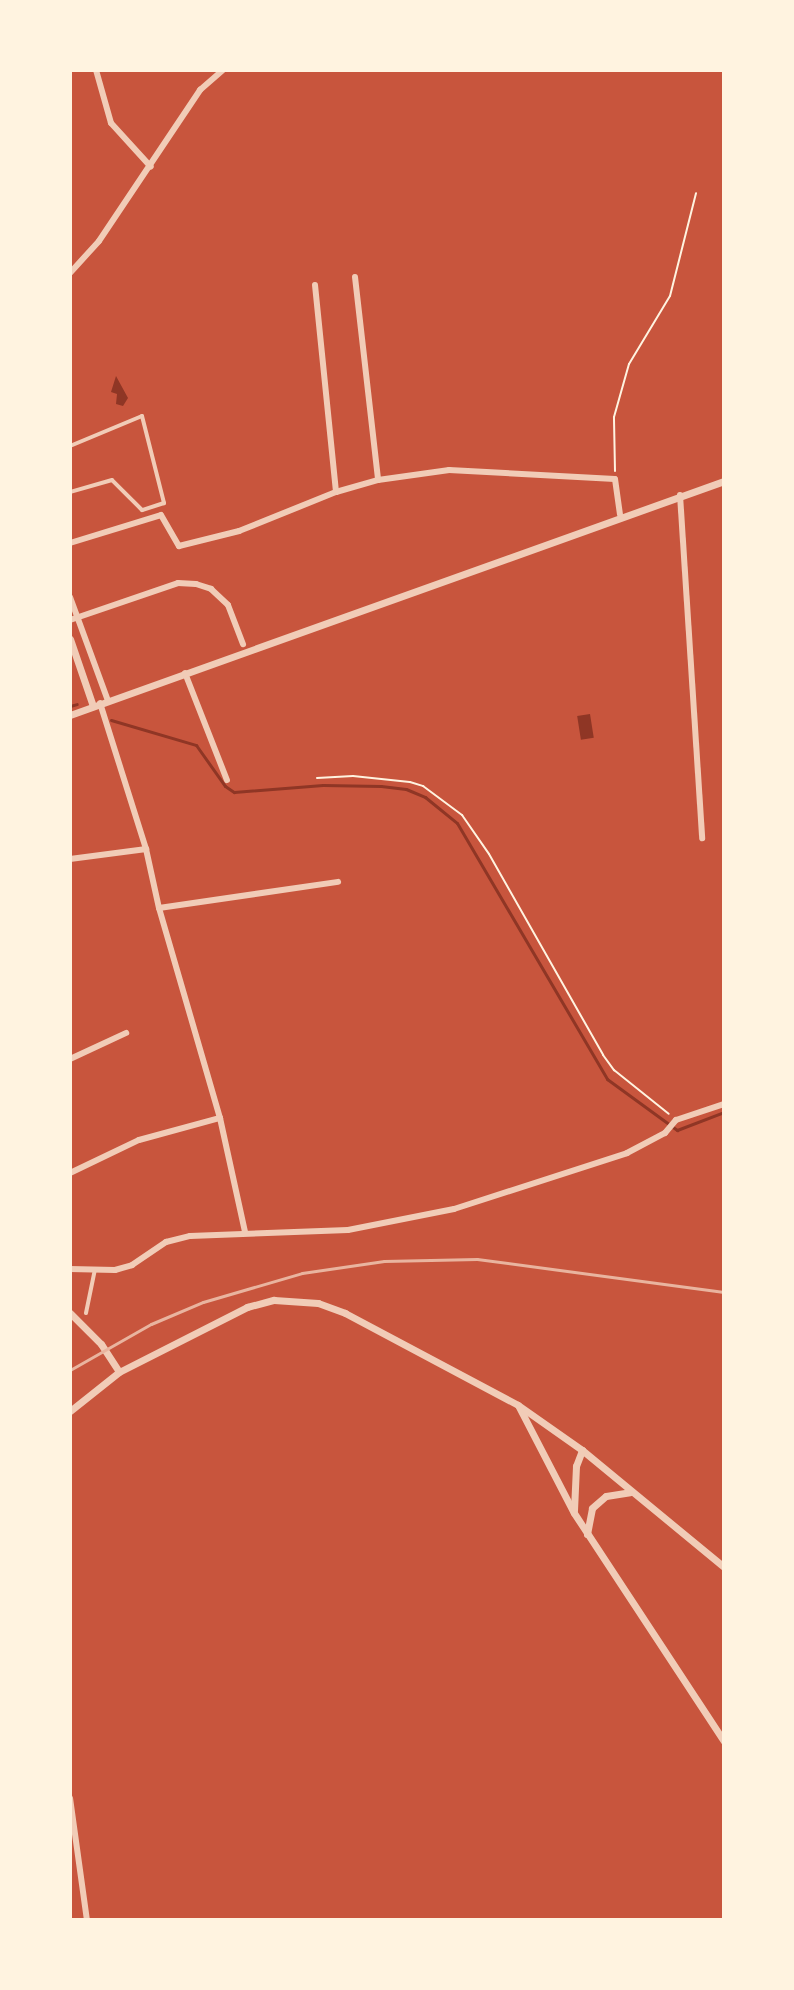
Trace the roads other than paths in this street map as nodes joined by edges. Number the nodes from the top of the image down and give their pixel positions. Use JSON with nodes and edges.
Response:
{"nodes":[{"id":1,"x":96,"y":70,"type":"edge"},
{"id":2,"x":223,"y":70,"type":"edge"},
{"id":3,"x":151,"y":167,"type":"junction"},
{"id":4,"x":70,"y":273,"type":"edge"},
{"id":5,"x":355,"y":277,"type":"dead end"},
{"id":6,"x":315,"y":285,"type":"dead end"},
{"id":7,"x":70,"y":446,"type":"edge"},
{"id":8,"x":378,"y":480,"type":"junction"},
{"id":9,"x":724,"y":481,"type":"edge"},
{"id":10,"x":70,"y":492,"type":"edge"},
{"id":11,"x":336,"y":492,"type":"junction"},
{"id":12,"x":680,"y":495,"type":"junction"},
{"id":13,"x":620,"y":515,"type":"junction"},
{"id":14,"x":70,"y":543,"type":"edge"},
{"id":15,"x":70,"y":597,"type":"edge"},
{"id":16,"x":74,"y":619,"type":"edge"},
{"id":17,"x":70,"y":639,"type":"edge"},
{"id":18,"x":243,"y":644,"type":"dead end"},
{"id":19,"x":185,"y":673,"type":"junction"},
{"id":20,"x":101,"y":703,"type":"junction"},
{"id":21,"x":70,"y":715,"type":"edge"},
{"id":22,"x":227,"y":780,"type":"dead end"},
{"id":23,"x":702,"y":838,"type":"dead end"},
{"id":24,"x":146,"y":849,"type":"junction"},
{"id":25,"x":70,"y":859,"type":"edge"},
{"id":26,"x":338,"y":882,"type":"dead end"},
{"id":27,"x":159,"y":908,"type":"junction"},
{"id":28,"x":126,"y":1033,"type":"dead end"},
{"id":29,"x":70,"y":1059,"type":"edge"},
{"id":30,"x":724,"y":1104,"type":"edge"},
{"id":31,"x":220,"y":1118,"type":"junction"},
{"id":32,"x":70,"y":1173,"type":"edge"},
{"id":33,"x":245,"y":1232,"type":"junction"},
{"id":34,"x":70,"y":1269,"type":"edge"},
{"id":35,"x":95,"y":1269,"type":"junction"},
{"id":36,"x":70,"y":1313,"type":"edge"},
{"id":37,"x":86,"y":1313,"type":"dead end"},
{"id":38,"x":119,"y":1372,"type":"junction"},
{"id":39,"x":518,"y":1405,"type":"junction"},
{"id":40,"x":70,"y":1411,"type":"edge"},
{"id":41,"x":582,"y":1450,"type":"junction"},
{"id":42,"x":630,"y":1492,"type":"junction"},
{"id":43,"x":574,"y":1513,"type":"junction"},
{"id":44,"x":587,"y":1534,"type":"junction"},
{"id":45,"x":724,"y":1567,"type":"edge"},
{"id":46,"x":724,"y":1741,"type":"edge"},
{"id":47,"x":70,"y":1798,"type":"edge"},
{"id":48,"x":87,"y":1920,"type":"edge"}],
"edges":[{"from":1,"to":3,"type":"street"},
{"from":2,"to":3,"type":"street"},
{"from":3,"to":4,"type":"street"},
{"from":5,"to":8,"type":"street"},
{"from":6,"to":11,"type":"street"},
{"from":7,"to":10,"type":"street"},
{"from":8,"to":11,"type":"street"},
{"from":8,"to":13,"type":"street"},
{"from":9,"to":12,"type":"street"},
{"from":11,"to":14,"type":"street"},
{"from":12,"to":13,"type":"street"},
{"from":12,"to":23,"type":"street"},
{"from":13,"to":19,"type":"street"},
{"from":15,"to":16,"type":"street"},
{"from":16,"to":18,"type":"street"},
{"from":16,"to":20,"type":"street"},
{"from":17,"to":20,"type":"street"},
{"from":19,"to":20,"type":"street"},
{"from":19,"to":22,"type":"street"},
{"from":20,"to":21,"type":"street"},
{"from":20,"to":24,"type":"street"},
{"from":24,"to":25,"type":"street"},
{"from":24,"to":27,"type":"street"},
{"from":26,"to":27,"type":"street"},
{"from":27,"to":31,"type":"street"},
{"from":28,"to":29,"type":"street"},
{"from":30,"to":33,"type":"street"},
{"from":31,"to":32,"type":"street"},
{"from":31,"to":33,"type":"street"},
{"from":33,"to":35,"type":"street"},
{"from":34,"to":35,"type":"street"},
{"from":35,"to":37,"type":"street"},
{"from":36,"to":38,"type":"street"},
{"from":38,"to":39,"type":"street"},
{"from":38,"to":40,"type":"street"},
{"from":39,"to":41,"type":"street"},
{"from":39,"to":43,"type":"street"},
{"from":41,"to":42,"type":"street"},
{"from":41,"to":43,"type":"street"},
{"from":42,"to":44,"type":"street"},
{"from":42,"to":45,"type":"street"},
{"from":43,"to":44,"type":"street"},
{"from":44,"to":46,"type":"street"},
{"from":47,"to":48,"type":"street"}]}
